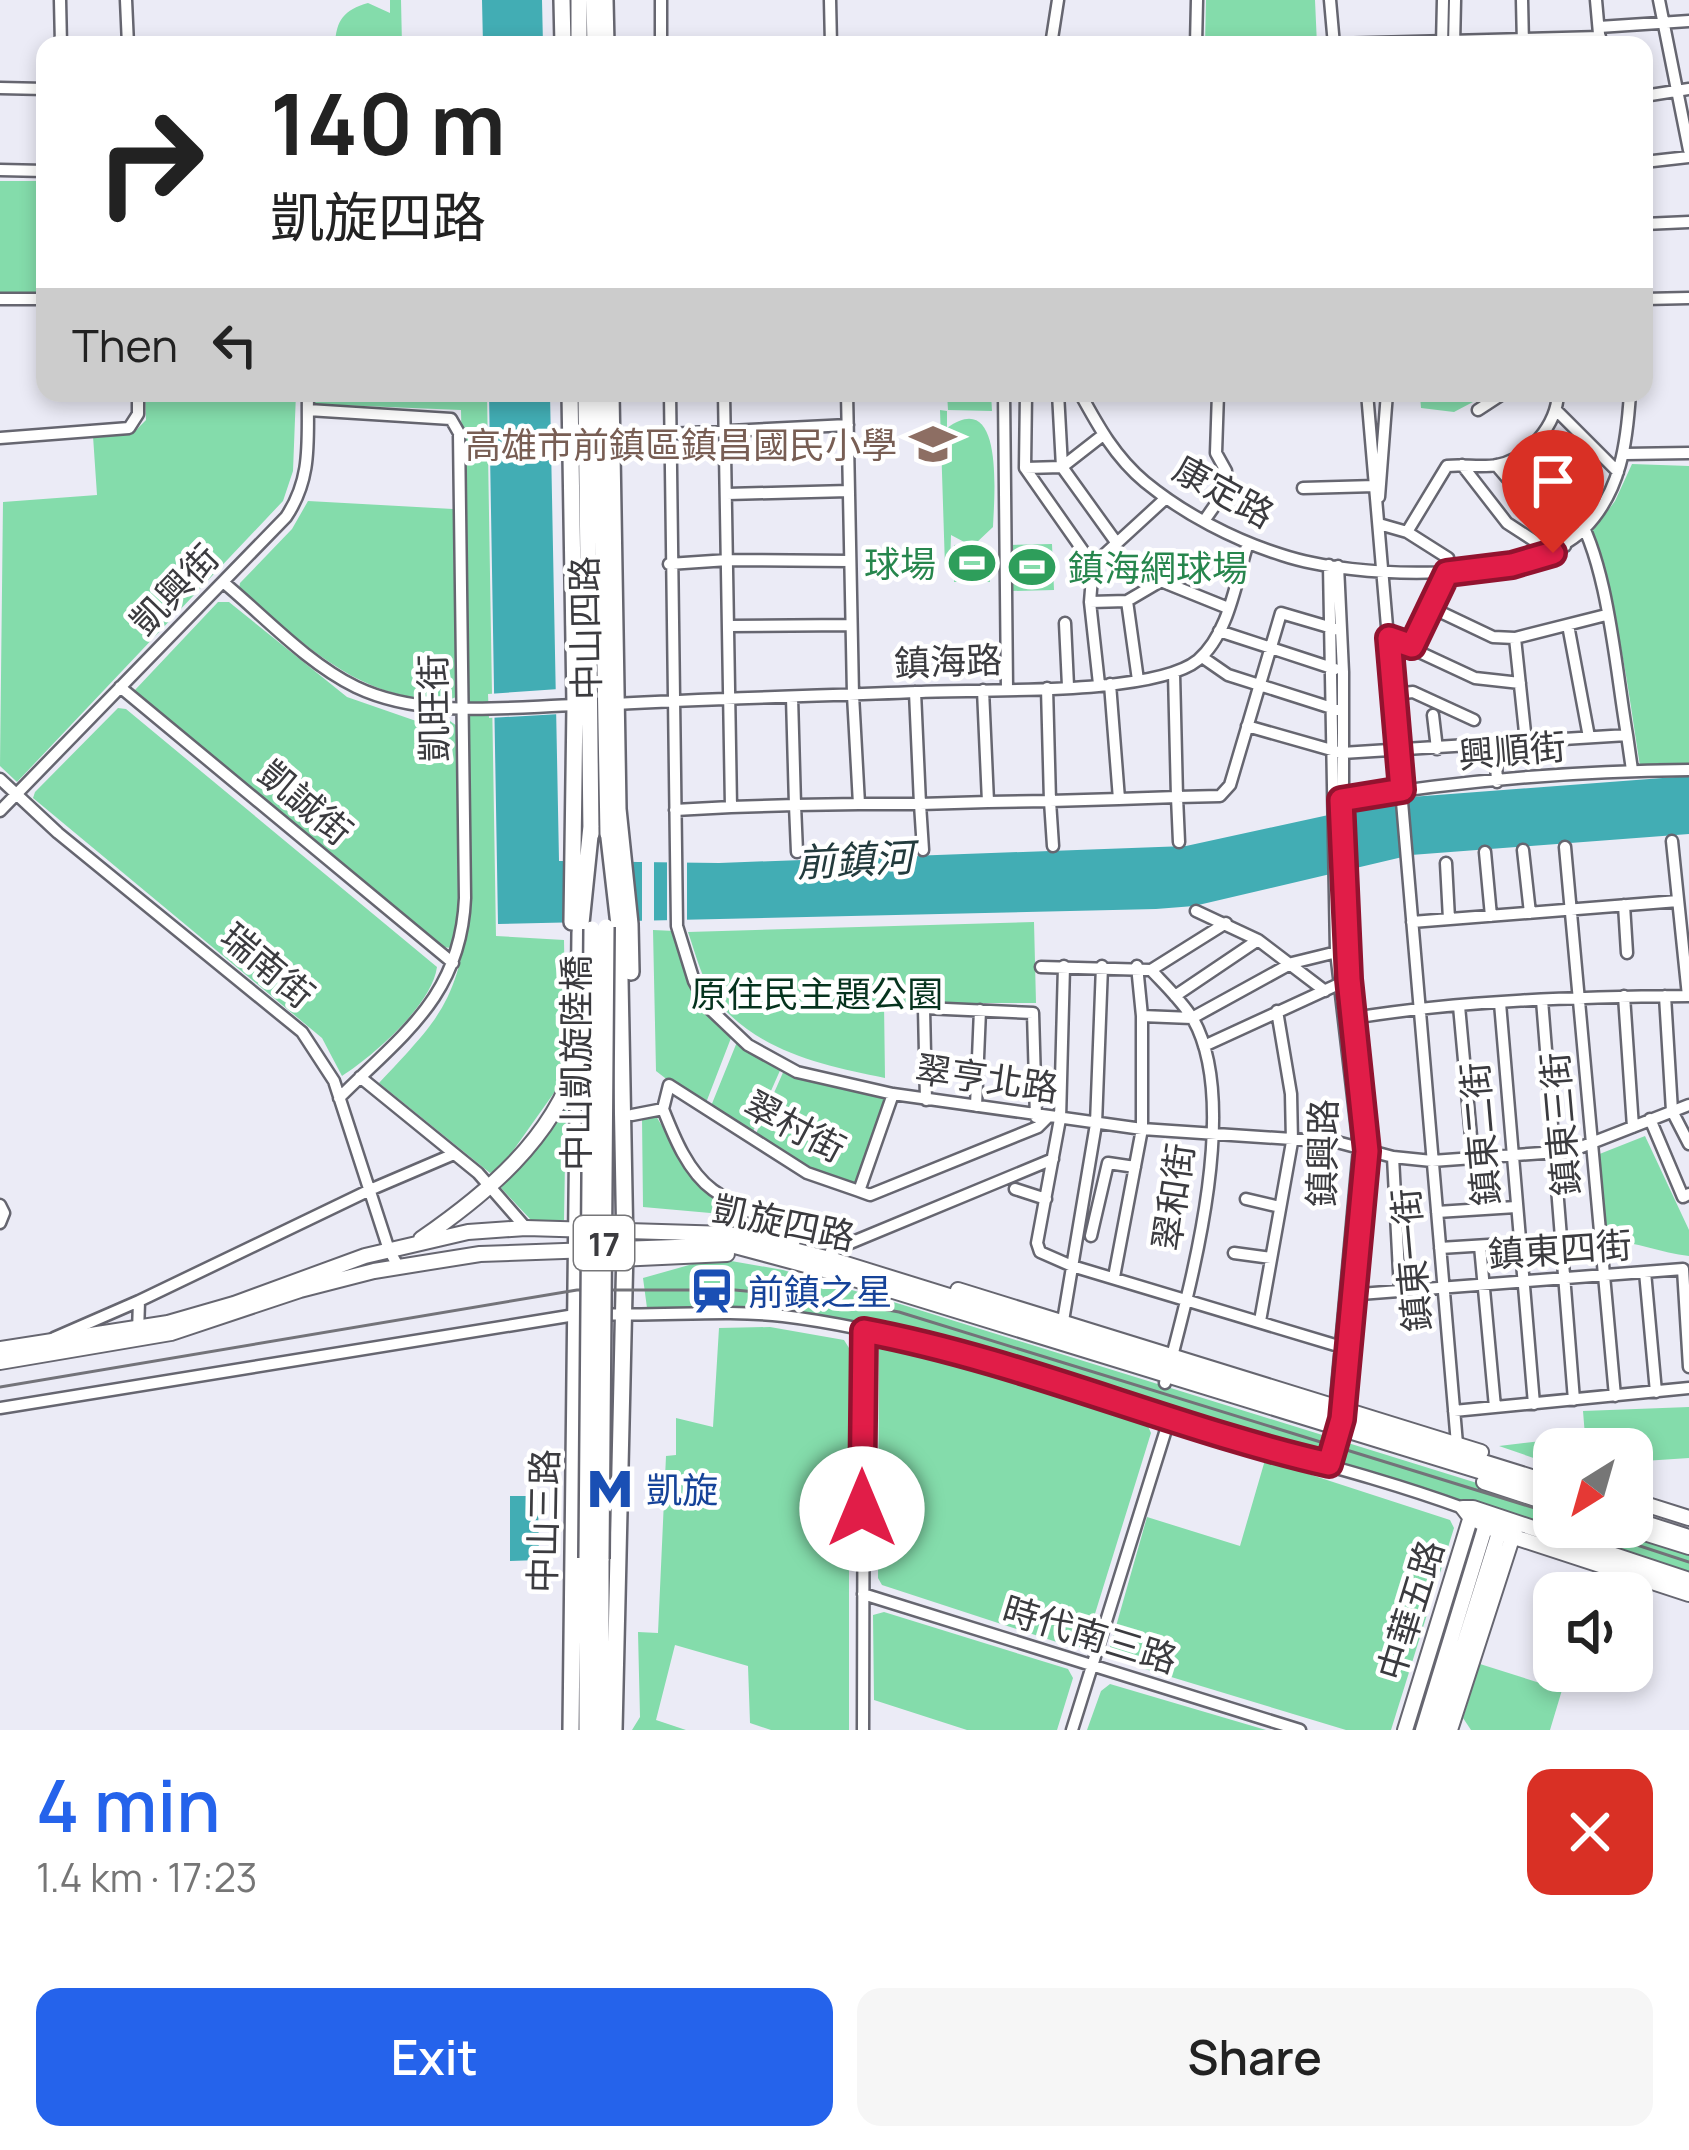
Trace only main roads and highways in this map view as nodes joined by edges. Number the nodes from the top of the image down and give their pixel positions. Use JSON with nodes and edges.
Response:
{"nodes":[{"id":1,"x":562,"y":0,"type":"edge"},
{"id":2,"x":579,"y":0,"type":"edge"},
{"id":3,"x":594,"y":0,"type":"edge"},
{"id":4,"x":605,"y":0,"type":"edge"},
{"id":5,"x":563,"y":36,"type":"edge"},
{"id":6,"x":580,"y":36,"type":"edge"},
{"id":7,"x":595,"y":36,"type":"edge"},
{"id":8,"x":606,"y":36,"type":"edge"},
{"id":9,"x":571,"y":402,"type":"edge"},
{"id":10,"x":586,"y":402,"type":"edge"},
{"id":11,"x":600,"y":402,"type":"edge"},
{"id":12,"x":610,"y":402,"type":"edge"},
{"id":13,"x":591,"y":705,"type":"junction"},
{"id":14,"x":599,"y":861,"type":"junction"},
{"id":15,"x":600,"y":927,"type":"junction"},
{"id":16,"x":578,"y":1229,"type":"junction"},
{"id":17,"x":628,"y":1243,"type":"junction"},
{"id":18,"x":594,"y":1559,"type":"junction"},
{"id":19,"x":571,"y":1730,"type":"edge"},
{"id":20,"x":586,"y":1730,"type":"edge"},
{"id":21,"x":601,"y":1730,"type":"edge"},
{"id":22,"x":614,"y":1730,"type":"edge"}],
"edges":[{"from":1,"to":5,"type":"main road"},
{"from":2,"to":6,"type":"main road"},
{"from":3,"to":7,"type":"main road"},
{"from":4,"to":8,"type":"main road"},
{"from":9,"to":13,"type":"main road","name":"中山四路","number":"17"},
{"from":10,"to":13,"type":"main road","name":"中山四路","number":"17"},
{"from":11,"to":13,"type":"main road","name":"中山四路","number":"17"},
{"from":12,"to":13,"type":"main road","name":"中山四路","number":"17"},
{"from":13,"to":14,"type":"main road","name":"中山四路","number":"17"},
{"from":13,"to":14,"type":"main road","name":"中山四路","number":"17"},
{"from":13,"to":14,"type":"main road","name":"中山四路","number":"17"},
{"from":14,"to":15,"type":"main road","number":"17"},
{"from":14,"to":15,"type":"main road","number":"17"},
{"from":15,"to":16,"type":"main road","number":"17"},
{"from":15,"to":16,"type":"main road","number":"17"},
{"from":15,"to":17,"type":"main road","number":"17"},
{"from":15,"to":17,"type":"main road","number":"17"},
{"from":15,"to":18,"type":"main road","name":"中山凱旋陸橋","number":"17","bridge":true},
{"from":16,"to":19,"type":"main road","name":"中山三路","number":"17"},
{"from":17,"to":22,"type":"main road","name":"中山三路","number":"17"},
{"from":18,"to":20,"type":"main road","name":"中山三路","number":"17"},
{"from":18,"to":21,"type":"main road","name":"中山三路","number":"17"}]}
